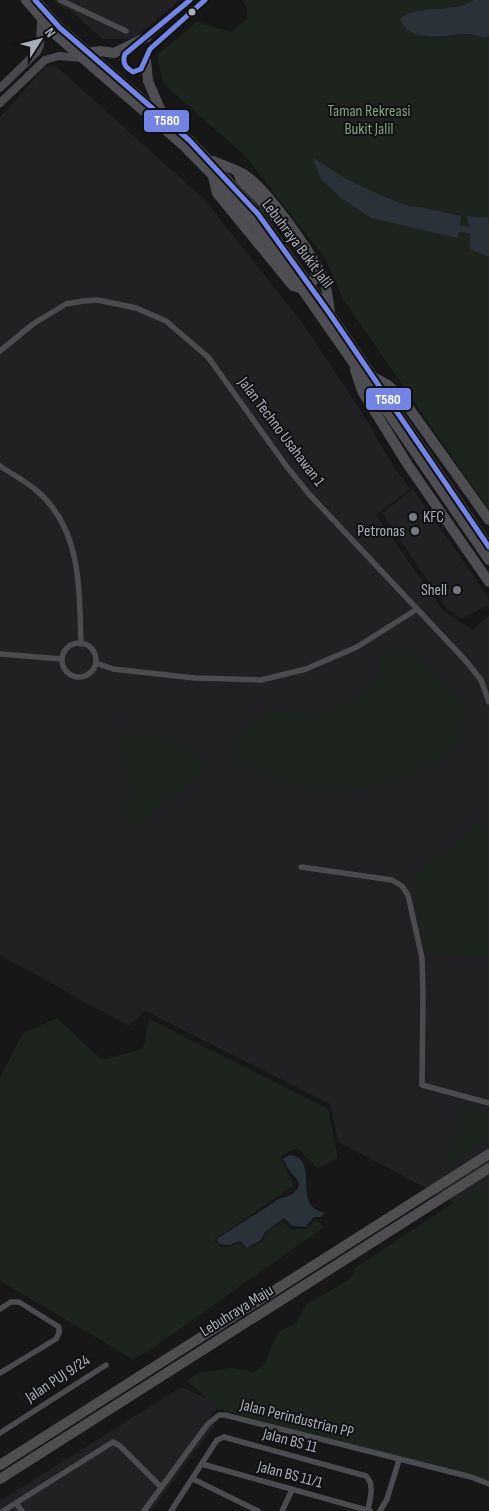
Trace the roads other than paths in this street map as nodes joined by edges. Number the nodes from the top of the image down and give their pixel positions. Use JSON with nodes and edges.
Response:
{"nodes":[{"id":1,"x":26,"y":0,"type":"edge"},
{"id":2,"x":35,"y":0,"type":"edge"},
{"id":3,"x":60,"y":0,"type":"edge"},
{"id":4,"x":190,"y":0,"type":"edge"},
{"id":5,"x":205,"y":0,"type":"edge"},
{"id":6,"x":41,"y":19,"type":"junction"},
{"id":7,"x":126,"y":31,"type":"dead end"},
{"id":8,"x":147,"y":37,"type":"junction"},
{"id":9,"x":84,"y":55,"type":"junction"},
{"id":10,"x":146,"y":60,"type":"junction"},
{"id":11,"x":0,"y":88,"type":"edge"},
{"id":12,"x":0,"y":103,"type":"edge"},
{"id":13,"x":165,"y":120,"type":"junction"},
{"id":14,"x":208,"y":159,"type":"junction"},
{"id":15,"x":237,"y":171,"type":"junction"},
{"id":16,"x":212,"y":174,"type":"junction"},
{"id":17,"x":330,"y":314,"type":"junction"},
{"id":18,"x":0,"y":351,"type":"edge"},
{"id":19,"x":350,"y":356,"type":"junction"},
{"id":20,"x":372,"y":376,"type":"junction"},
{"id":21,"x":0,"y":466,"type":"edge"},
{"id":22,"x":489,"y":520,"type":"edge"},
{"id":23,"x":489,"y":548,"type":"edge"},
{"id":24,"x":468,"y":551,"type":"junction"},
{"id":25,"x":489,"y":559,"type":"edge"},
{"id":26,"x":486,"y":578,"type":"edge"},
{"id":27,"x":417,"y":608,"type":"junction"},
{"id":28,"x":81,"y":644,"type":"junction"},
{"id":29,"x":0,"y":654,"type":"edge"},
{"id":30,"x":62,"y":659,"type":"junction"},
{"id":31,"x":96,"y":664,"type":"junction"},
{"id":32,"x":489,"y":702,"type":"edge"},
{"id":33,"x":301,"y":867,"type":"dead end"},
{"id":34,"x":489,"y":1103,"type":"edge"},
{"id":35,"x":489,"y":1154,"type":"edge"},
{"id":36,"x":489,"y":1168,"type":"edge"},
{"id":37,"x":0,"y":1309,"type":"edge"},
{"id":38,"x":106,"y":1365,"type":"dead end"},
{"id":39,"x":0,"y":1373,"type":"edge"},
{"id":40,"x":0,"y":1433,"type":"edge"},
{"id":41,"x":399,"y":1460,"type":"junction"},
{"id":42,"x":202,"y":1464,"type":"junction"},
{"id":43,"x":0,"y":1465,"type":"edge"},
{"id":44,"x":0,"y":1479,"type":"edge"},
{"id":45,"x":193,"y":1479,"type":"junction"},
{"id":46,"x":489,"y":1484,"type":"edge"},
{"id":47,"x":161,"y":1487,"type":"junction"},
{"id":48,"x":292,"y":1490,"type":"junction"},
{"id":49,"x":16,"y":1503,"type":"junction"},
{"id":50,"x":369,"y":1510,"type":"edge"},
{"id":51,"x":3,"y":1511,"type":"edge"},
{"id":52,"x":22,"y":1511,"type":"edge"},
{"id":53,"x":144,"y":1511,"type":"edge"},
{"id":54,"x":171,"y":1511,"type":"edge"},
{"id":55,"x":258,"y":1511,"type":"edge"},
{"id":56,"x":282,"y":1511,"type":"edge"},
{"id":57,"x":380,"y":1511,"type":"edge"}],
"edges":[{"from":1,"to":6,"type":"highway","name":"Lebuhraya Bukit Jalil"},
{"from":2,"to":9,"type":"highway","name":"Lebuhraya Bukit Jalil"},
{"from":3,"to":7,"type":"street"},
{"from":4,"to":8,"type":"street"},
{"from":5,"to":10,"type":"street"},
{"from":6,"to":9,"type":"highway","name":"Lebuhraya Bukit Jalil"},
{"from":6,"to":11,"type":"main road"},
{"from":8,"to":9,"type":"highway"},
{"from":8,"to":10,"type":"street"},
{"from":9,"to":12,"type":"main road"},
{"from":9,"to":13,"type":"highway","name":"Lebuhraya Bukit Jalil"},
{"from":9,"to":16,"type":"highway","name":"Lebuhraya Bukit Jalil"},
{"from":10,"to":13,"type":"highway"},
{"from":13,"to":14,"type":"highway","name":"Lebuhraya Bukit Jalil"},
{"from":14,"to":15,"type":"highway"},
{"from":14,"to":17,"type":"highway","name":"Lebuhraya Bukit Jalil"},
{"from":15,"to":16,"type":"highway","bridge":true},
{"from":15,"to":17,"type":"highway"},
{"from":16,"to":19,"type":"highway","name":"Lebuhraya Bukit Jalil"},
{"from":17,"to":20,"type":"highway","name":"Lebuhraya Bukit Jalil"},
{"from":18,"to":27,"type":"street","name":"Jalan Techno Usahawan 1"},
{"from":19,"to":24,"type":"highway"},
{"from":19,"to":25,"type":"highway","name":"Lebuhraya Bukit Jalil","bridge":true},
{"from":20,"to":22,"type":"highway"},
{"from":20,"to":23,"type":"highway","name":"Lebuhraya Bukit Jalil"},
{"from":21,"to":28,"type":"street"},
{"from":23,"to":24,"type":"highway"},
{"from":24,"to":25,"type":"main road"},
{"from":24,"to":26,"type":"highway"},
{"from":25,"to":26,"type":"main road"},
{"from":27,"to":31,"type":"street"},
{"from":27,"to":32,"type":"street","name":"Jalan Techno Usahawan 1"},
{"from":28,"to":30,"type":"street"},
{"from":28,"to":31,"type":"street"},
{"from":29,"to":30,"type":"street"},
{"from":30,"to":31,"type":"street"},
{"from":33,"to":34,"type":"street"},
{"from":35,"to":43,"type":"highway","name":"Lebuhraya Maju"},
{"from":36,"to":44,"type":"highway","name":"Lebuhraya Maju"},
{"from":37,"to":39,"type":"street"},
{"from":38,"to":40,"type":"street","name":"Jalan PUJ 9/24"},
{"from":41,"to":46,"type":"street"},
{"from":41,"to":47,"type":"street","name":"Jalan Perindustrian PP"},
{"from":41,"to":57,"type":"street"},
{"from":42,"to":45,"type":"street","name":"Jalan BS 11"},
{"from":42,"to":48,"type":"street","name":"Jalan BS 11/1"},
{"from":42,"to":50,"type":"street","name":"Jalan BS 11"},
{"from":45,"to":54,"type":"street","name":"Jalan BS 11"},
{"from":45,"to":55,"type":"street"},
{"from":47,"to":49,"type":"street"},
{"from":47,"to":53,"type":"street","name":"Jalan Perindustrian PP"},
{"from":48,"to":50,"type":"street","name":"Jalan BS 11/1"},
{"from":48,"to":56,"type":"street"},
{"from":49,"to":51,"type":"street"},
{"from":49,"to":52,"type":"street"}]}
